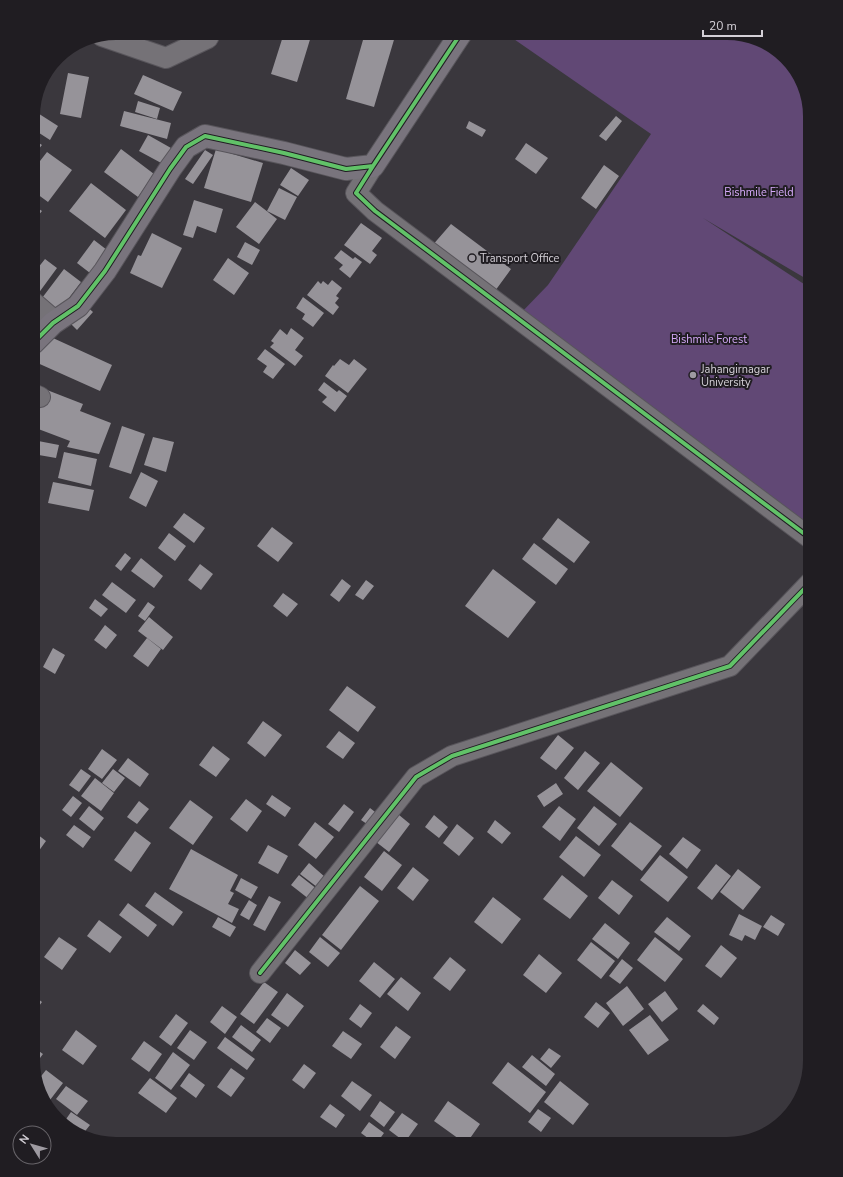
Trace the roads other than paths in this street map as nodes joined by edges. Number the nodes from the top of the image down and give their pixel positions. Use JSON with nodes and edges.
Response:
{"nodes":[{"id":1,"x":114,"y":40,"type":"edge"},
{"id":2,"x":204,"y":40,"type":"edge"},
{"id":3,"x":456,"y":40,"type":"edge"},
{"id":4,"x":373,"y":166,"type":"junction"},
{"id":5,"x":40,"y":308,"type":"edge"},
{"id":6,"x":55,"y":322,"type":"junction"},
{"id":7,"x":40,"y":336,"type":"edge"},
{"id":8,"x":803,"y":533,"type":"edge"},
{"id":9,"x":803,"y":590,"type":"edge"},
{"id":10,"x":260,"y":973,"type":"dead end"}],
"edges":[{"from":1,"to":2,"type":"street"},
{"from":3,"to":4,"type":"street"},
{"from":4,"to":6,"type":"street"},
{"from":4,"to":8,"type":"street"},
{"from":5,"to":6,"type":"street"},
{"from":6,"to":7,"type":"street"},
{"from":9,"to":10,"type":"street"}]}
